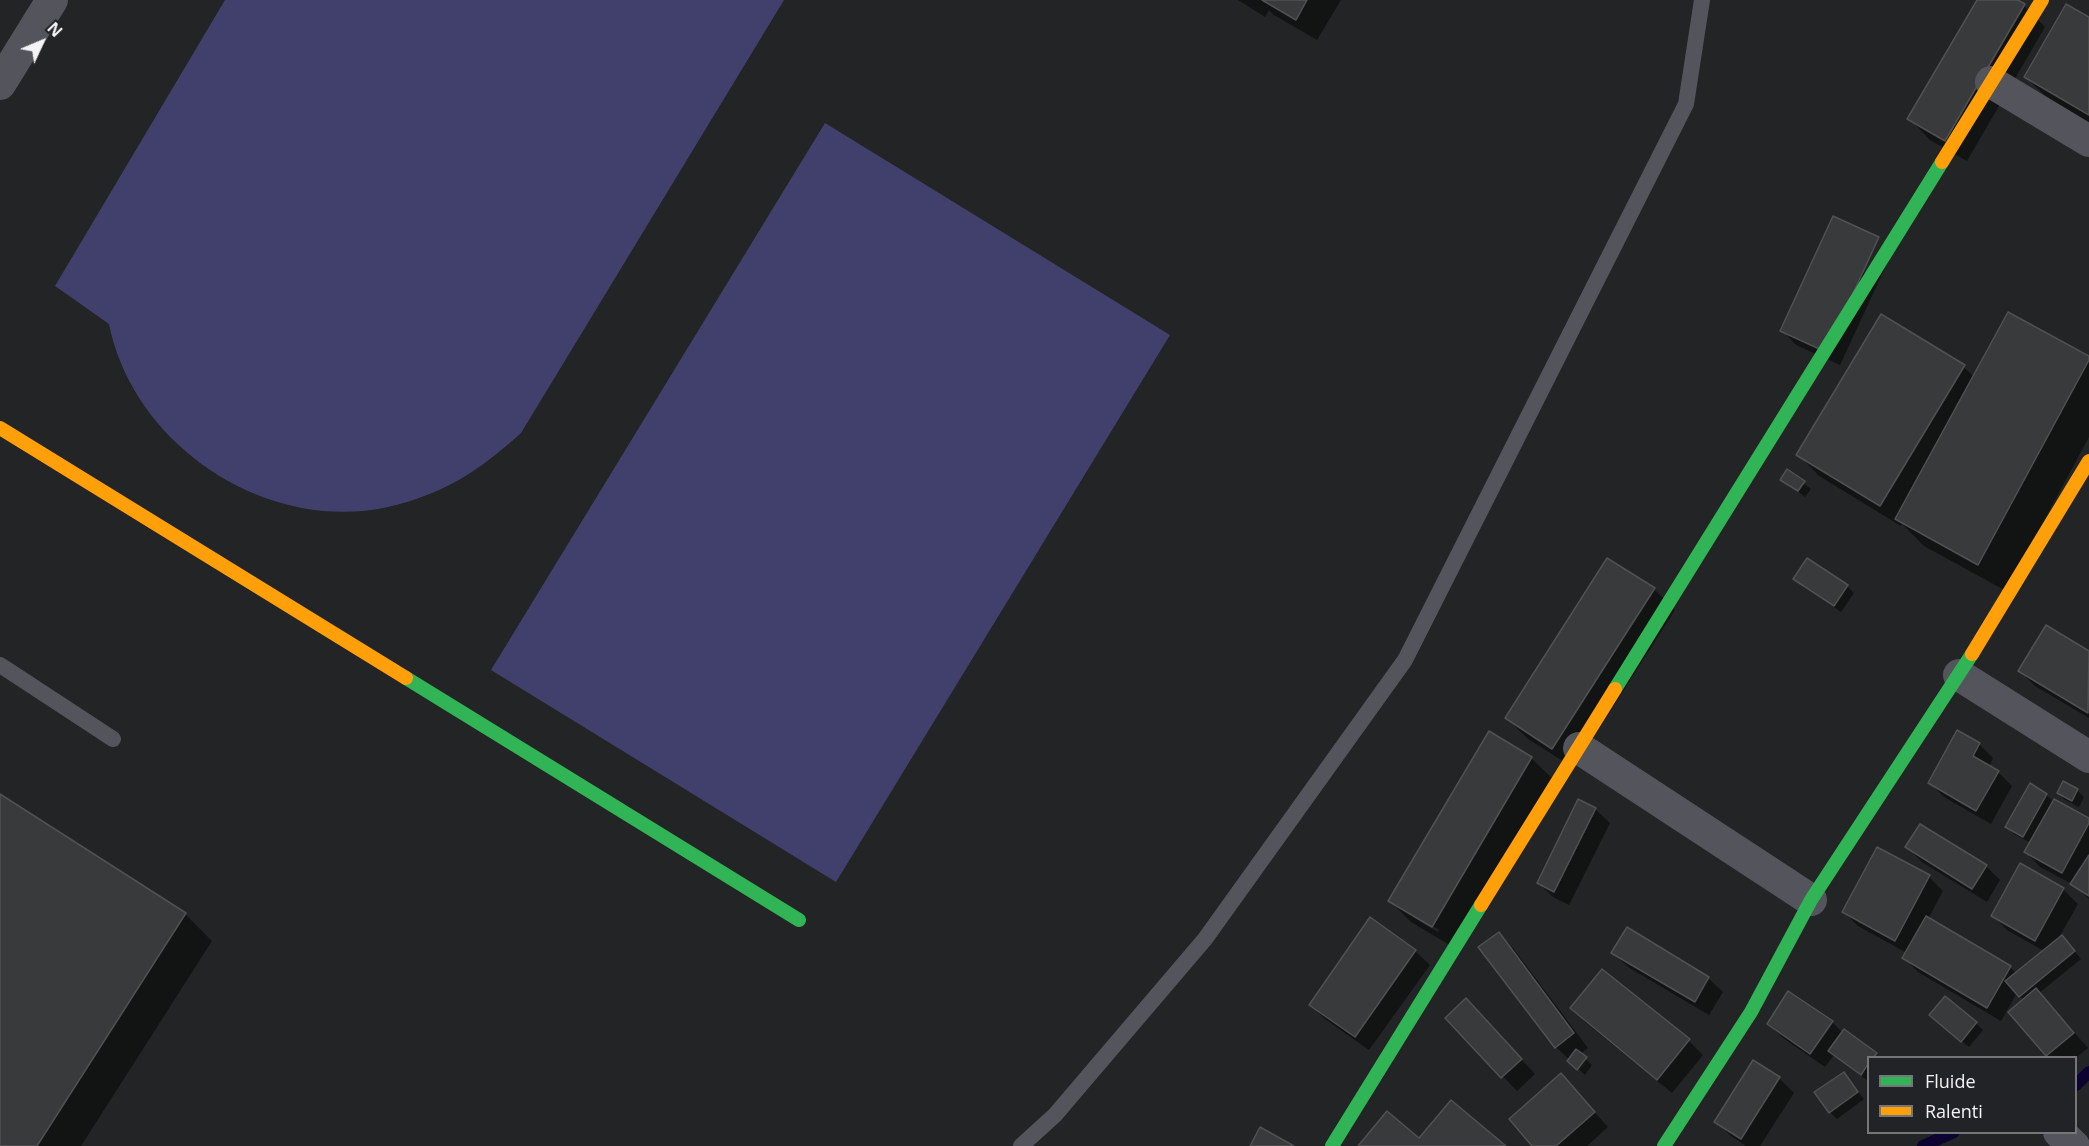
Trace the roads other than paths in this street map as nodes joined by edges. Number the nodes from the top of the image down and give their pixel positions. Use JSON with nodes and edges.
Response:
{"nodes":[{"id":1,"x":52,"y":0,"type":"edge"},
{"id":2,"x":1702,"y":0,"type":"edge"},
{"id":3,"x":2042,"y":0,"type":"edge"},
{"id":4,"x":1991,"y":82,"type":"junction"},
{"id":5,"x":0,"y":84,"type":"edge"},
{"id":6,"x":2089,"y":141,"type":"edge"},
{"id":7,"x":0,"y":428,"type":"edge"},
{"id":8,"x":2086,"y":470,"type":"edge"},
{"id":9,"x":0,"y":665,"type":"edge"},
{"id":10,"x":1959,"y":675,"type":"junction"},
{"id":11,"x":113,"y":739,"type":"dead end"},
{"id":12,"x":1579,"y":748,"type":"junction"},
{"id":13,"x":2089,"y":757,"type":"edge"},
{"id":14,"x":1810,"y":900,"type":"junction"},
{"id":15,"x":799,"y":921,"type":"dead end"},
{"id":16,"x":2061,"y":1134,"type":"edge"},
{"id":17,"x":1021,"y":1146,"type":"edge"},
{"id":18,"x":1332,"y":1146,"type":"edge"},
{"id":19,"x":1664,"y":1146,"type":"edge"},
{"id":20,"x":2074,"y":1146,"type":"edge"}],
"edges":[{"from":1,"to":5,"type":"street"},
{"from":2,"to":17,"type":"lane"},
{"from":3,"to":4,"type":"street"},
{"from":4,"to":6,"type":"street"},
{"from":4,"to":12,"type":"street"},
{"from":7,"to":15,"type":"street"},
{"from":8,"to":10,"type":"street"},
{"from":9,"to":11,"type":"lane"},
{"from":10,"to":13,"type":"street"},
{"from":10,"to":14,"type":"street"},
{"from":12,"to":14,"type":"street"},
{"from":12,"to":18,"type":"street"},
{"from":14,"to":19,"type":"street"},
{"from":16,"to":20,"type":"street"}]}
